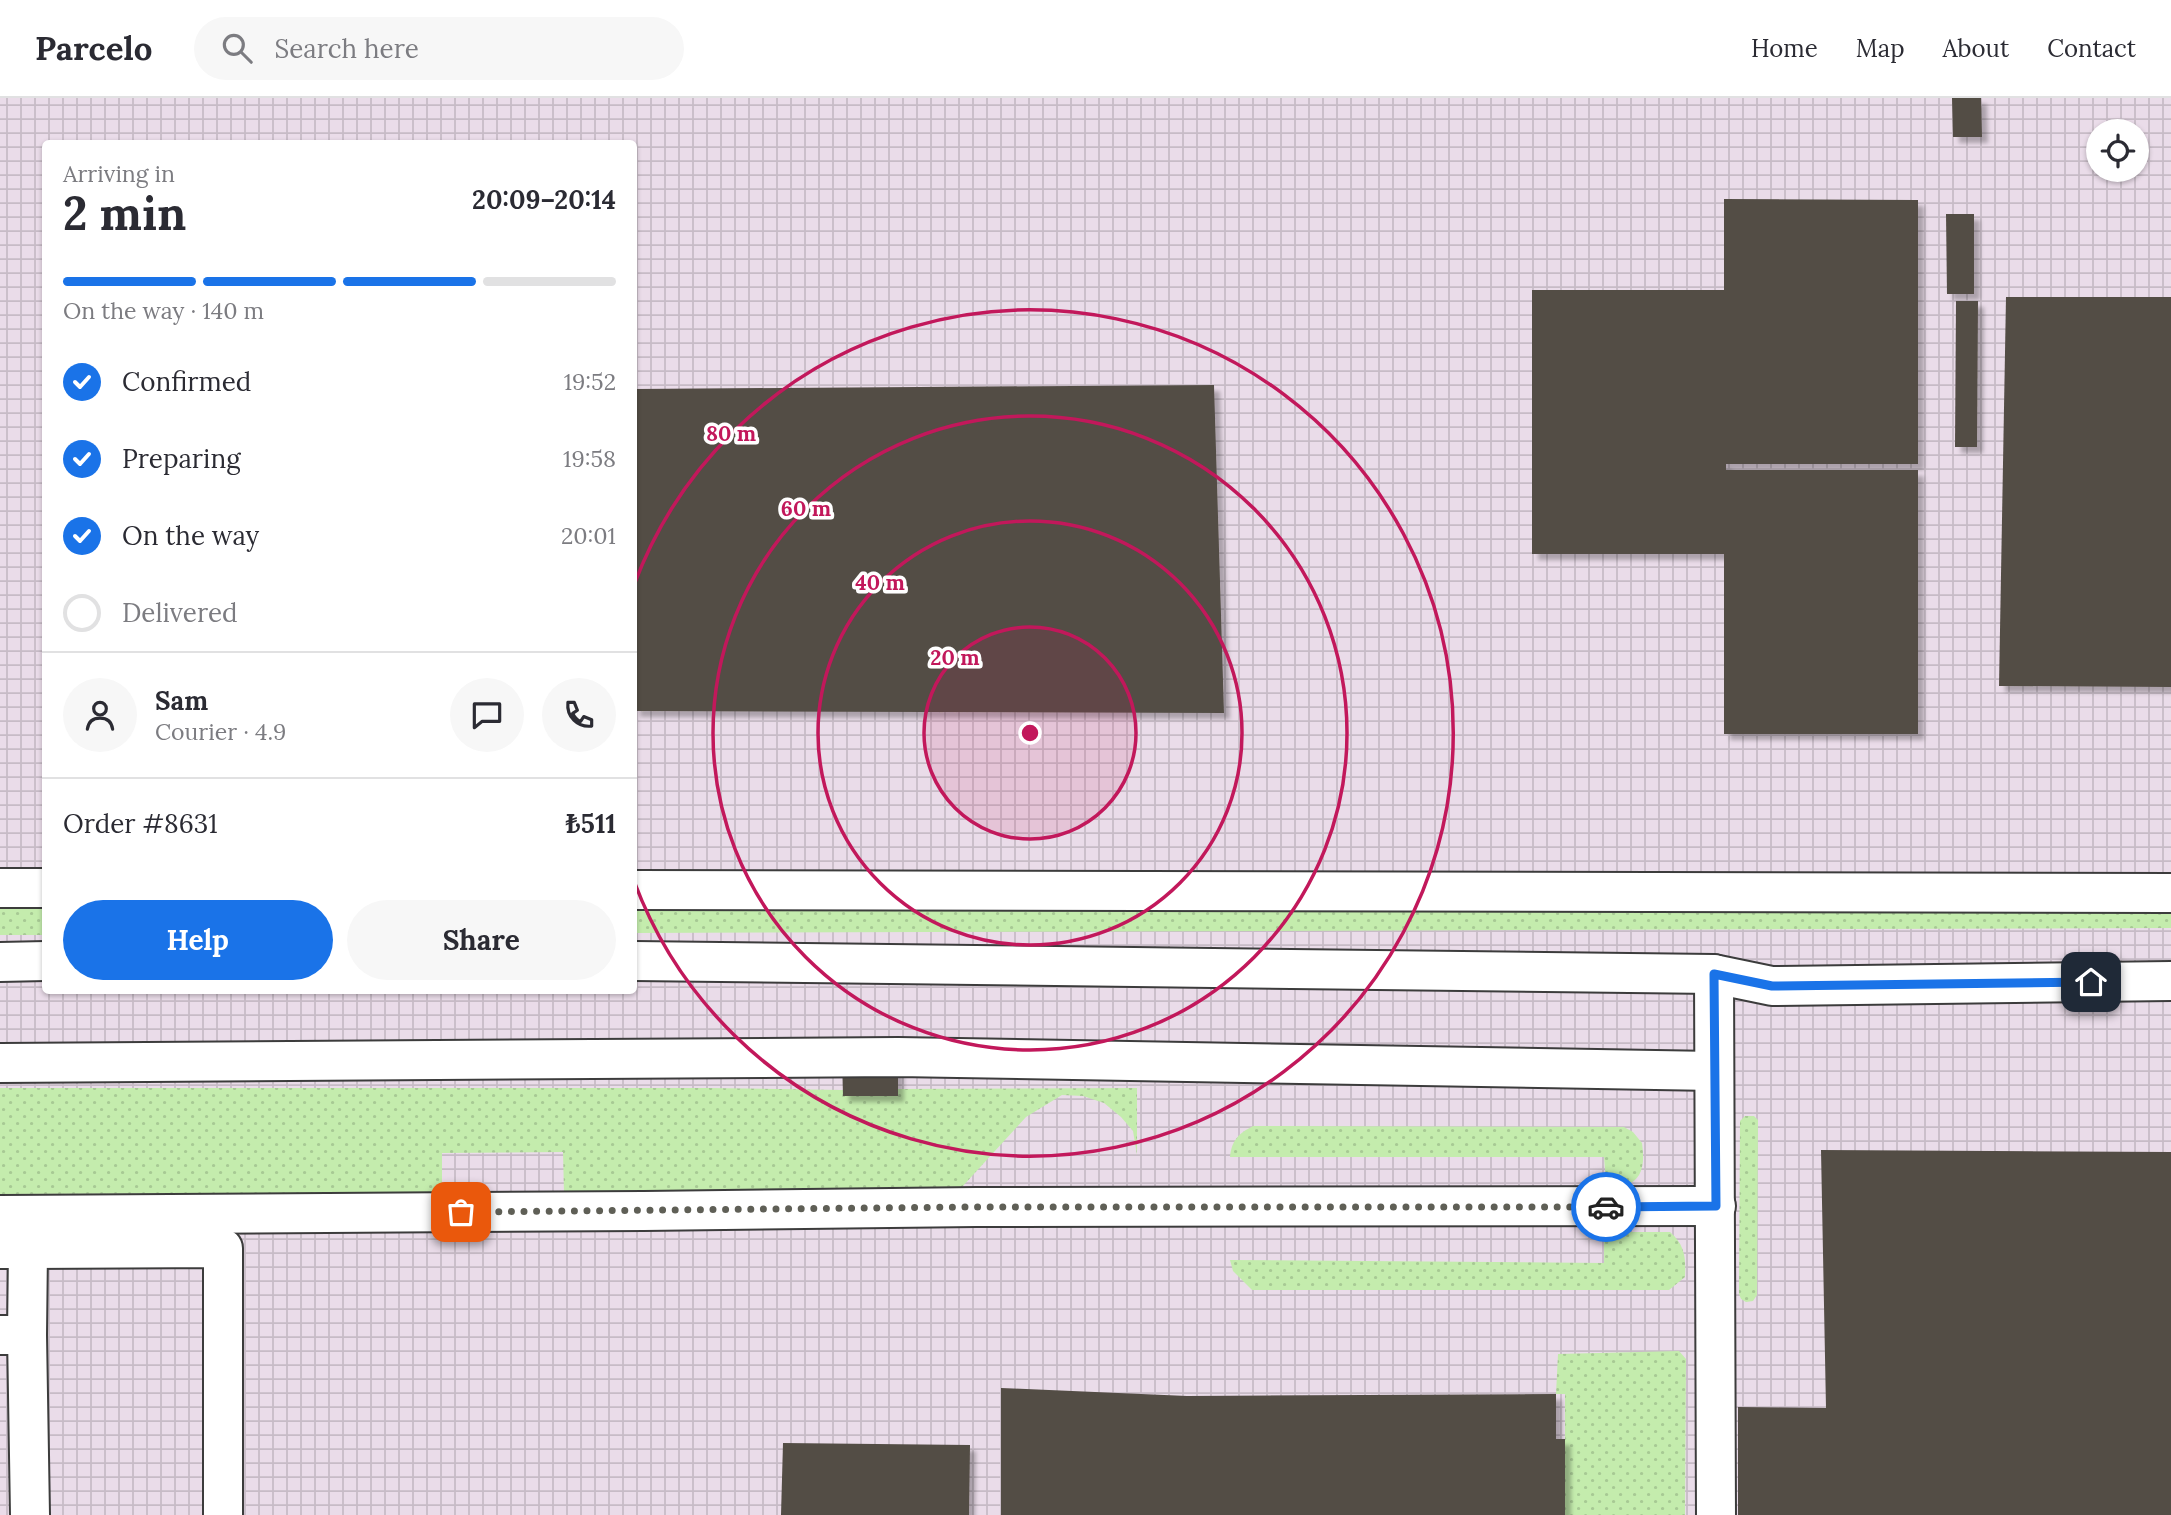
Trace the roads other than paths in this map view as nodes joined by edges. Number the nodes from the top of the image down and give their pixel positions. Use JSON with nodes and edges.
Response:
{"nodes":[{"id":1,"x":0,"y":888,"type":"edge"},
{"id":2,"x":42,"y":888,"type":"edge"},
{"id":3,"x":637,"y":890,"type":"edge"},
{"id":4,"x":2171,"y":893,"type":"edge"},
{"id":5,"x":42,"y":961,"type":"edge"},
{"id":6,"x":637,"y":961,"type":"edge"},
{"id":7,"x":0,"y":962,"type":"edge"},
{"id":8,"x":1714,"y":974,"type":"junction"},
{"id":9,"x":2171,"y":981,"type":"edge"},
{"id":10,"x":0,"y":1063,"type":"edge"},
{"id":11,"x":1714,"y":1072,"type":"junction"},
{"id":12,"x":1716,"y":1206,"type":"junction"},
{"id":13,"x":0,"y":1215,"type":"edge"},
{"id":14,"x":14,"y":1249,"type":"edge"},
{"id":15,"x":13,"y":1335,"type":"edge"},
{"id":16,"x":30,"y":1515,"type":"edge"},
{"id":17,"x":223,"y":1515,"type":"edge"},
{"id":18,"x":1716,"y":1515,"type":"edge"}],
"edges":[{"from":1,"to":2,"type":"street"},
{"from":3,"to":4,"type":"street"},
{"from":5,"to":7,"type":"street"},
{"from":6,"to":8,"type":"street"},
{"from":8,"to":9,"type":"street"},
{"from":8,"to":11,"type":"street"},
{"from":10,"to":11,"type":"street"},
{"from":11,"to":12,"type":"street"},
{"from":12,"to":13,"type":"street"},
{"from":12,"to":18,"type":"street"},
{"from":14,"to":15,"type":"street"},
{"from":14,"to":17,"type":"street"},
{"from":15,"to":16,"type":"street"}]}
